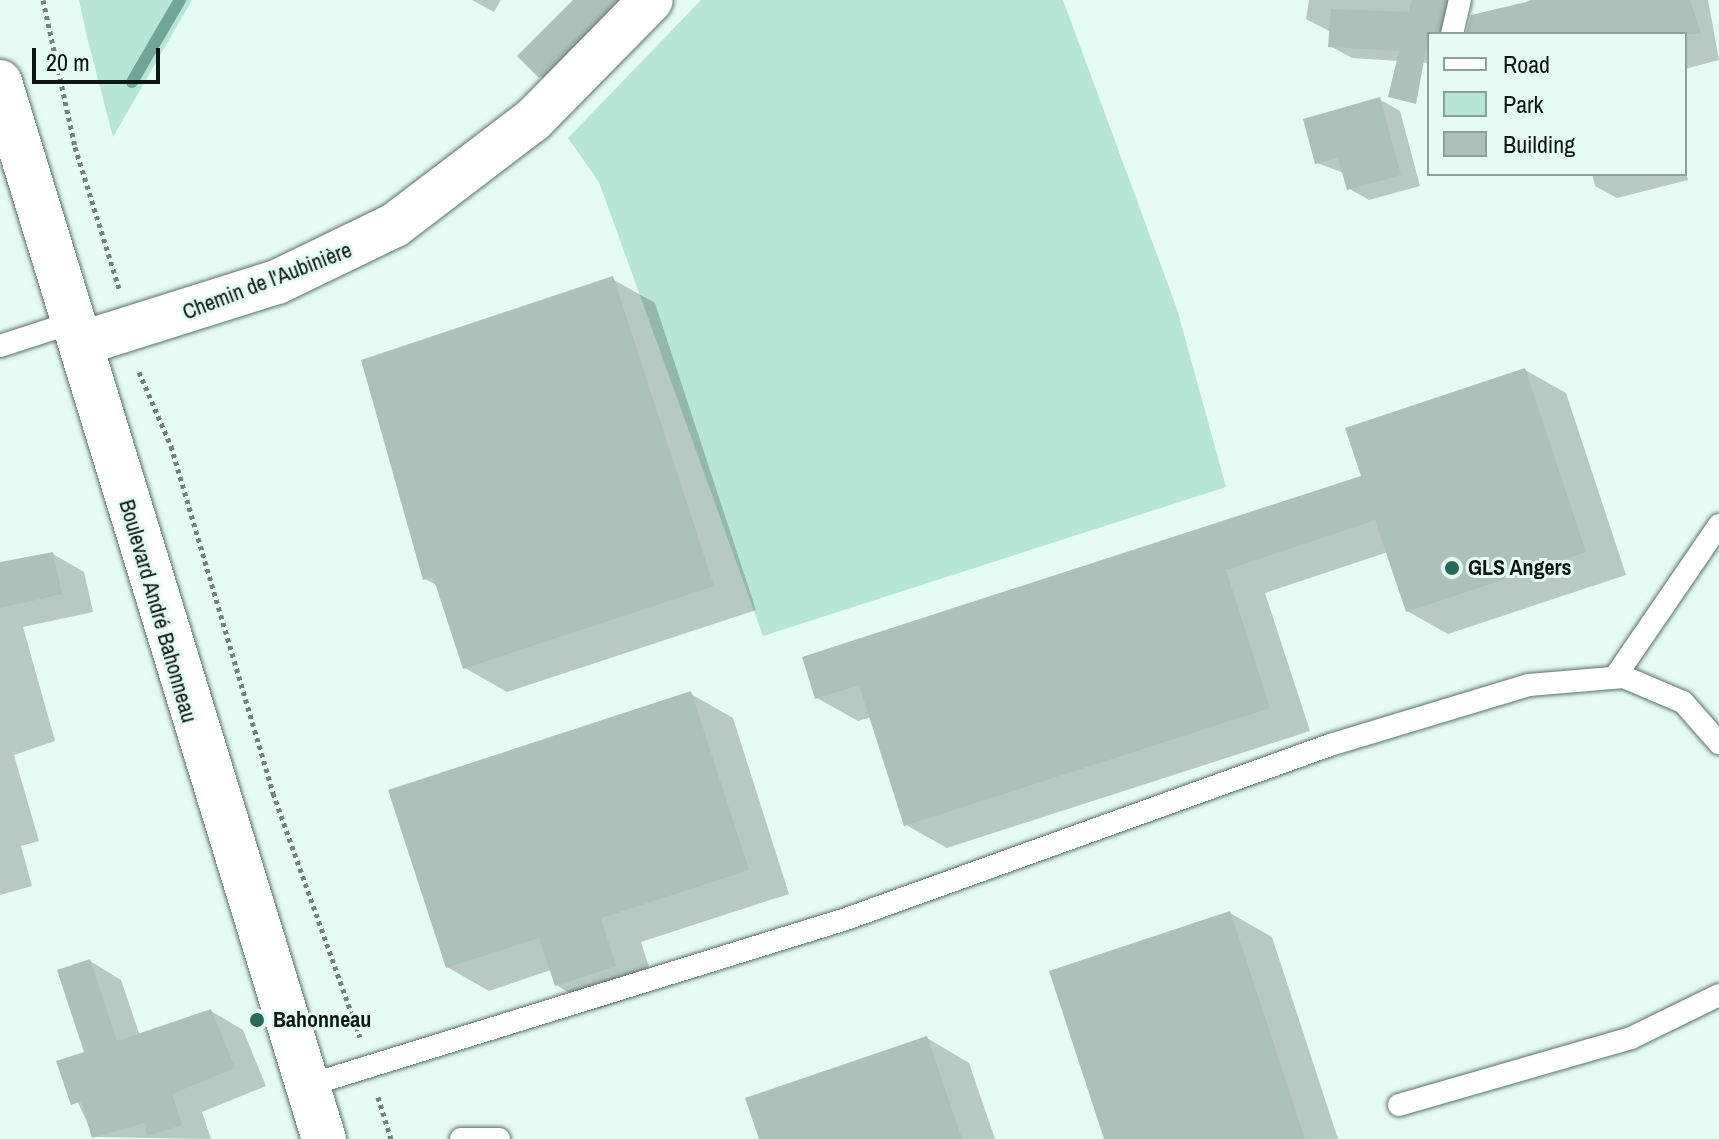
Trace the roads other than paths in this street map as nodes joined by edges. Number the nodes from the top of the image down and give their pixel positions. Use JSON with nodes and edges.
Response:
{"nodes":[{"id":1,"x":651,"y":0,"type":"edge"},
{"id":2,"x":1460,"y":0,"type":"edge"},
{"id":3,"x":1452,"y":32,"type":"edge"},
{"id":4,"x":0,"y":82,"type":"edge"},
{"id":5,"x":80,"y":332,"type":"junction"},
{"id":6,"x":0,"y":346,"type":"edge"},
{"id":7,"x":1719,"y":525,"type":"edge"},
{"id":8,"x":1615,"y":677,"type":"junction"},
{"id":9,"x":1719,"y":743,"type":"edge"},
{"id":10,"x":1719,"y":995,"type":"edge"},
{"id":11,"x":306,"y":1086,"type":"junction"},
{"id":12,"x":1399,"y":1105,"type":"dead end"},
{"id":13,"x":324,"y":1139,"type":"edge"},
{"id":14,"x":461,"y":1139,"type":"edge"},
{"id":15,"x":499,"y":1139,"type":"edge"}],
"edges":[{"from":1,"to":5,"type":"street","name":"Chemin de l'Aubinière"},
{"from":2,"to":3,"type":"lane"},
{"from":4,"to":5,"type":"street","name":"Boulevard André Bahonneau"},
{"from":5,"to":6,"type":"lane"},
{"from":5,"to":11,"type":"street","name":"Boulevard André Bahonneau"},
{"from":7,"to":8,"type":"lane"},
{"from":8,"to":9,"type":"lane"},
{"from":8,"to":11,"type":"lane"},
{"from":10,"to":12,"type":"lane"},
{"from":11,"to":13,"type":"street","name":"Boulevard André Bahonneau"},
{"from":14,"to":15,"type":"lane"}]}
